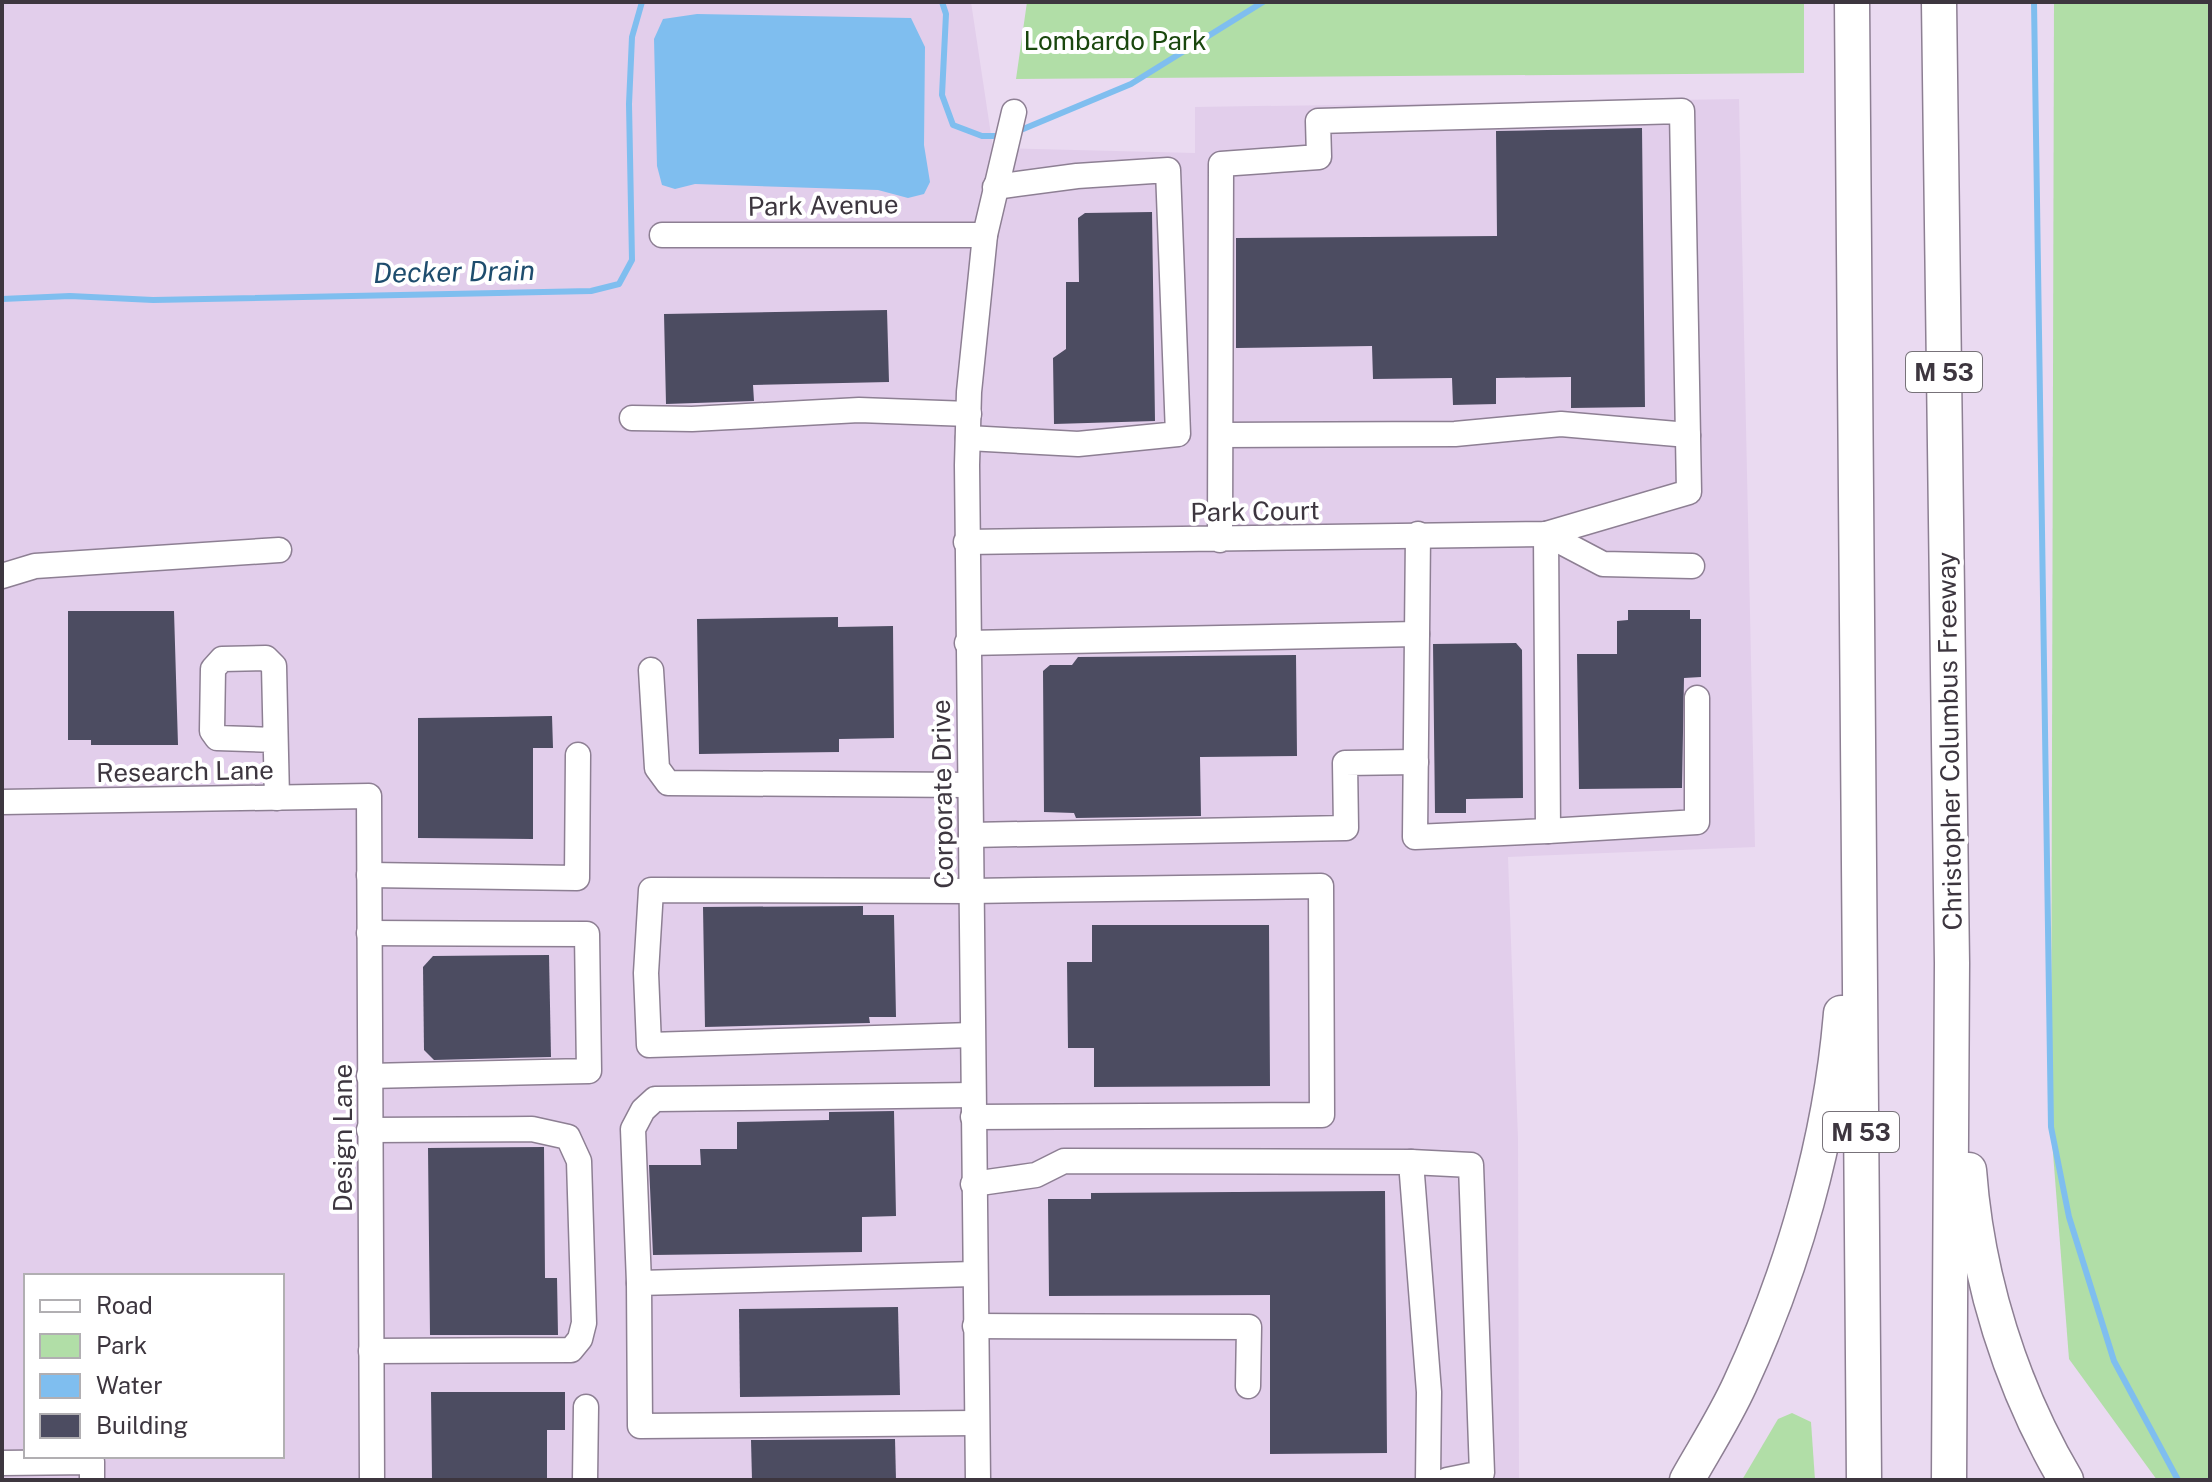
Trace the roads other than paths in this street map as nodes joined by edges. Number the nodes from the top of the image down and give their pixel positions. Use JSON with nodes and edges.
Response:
{"nodes":[{"id":1,"x":1852,"y":2,"type":"edge"},
{"id":2,"x":1939,"y":2,"type":"edge"},
{"id":3,"x":1014,"y":112,"type":"dead end"},
{"id":4,"x":995,"y":187,"type":"junction"},
{"id":5,"x":662,"y":235,"type":"dead end"},
{"id":6,"x":985,"y":235,"type":"junction"},
{"id":7,"x":632,"y":418,"type":"dead end"},
{"id":8,"x":968,"y":426,"type":"junction"},
{"id":9,"x":1221,"y":435,"type":"junction"},
{"id":10,"x":1688,"y":435,"type":"junction"},
{"id":11,"x":1418,"y":534,"type":"junction"},
{"id":12,"x":1546,"y":534,"type":"junction"},
{"id":13,"x":1220,"y":540,"type":"junction"},
{"id":14,"x":966,"y":542,"type":"junction"},
{"id":15,"x":279,"y":550,"type":"dead end"},
{"id":16,"x":1692,"y":566,"type":"dead end"},
{"id":17,"x":2,"y":576,"type":"edge"},
{"id":18,"x":1417,"y":634,"type":"junction"},
{"id":19,"x":967,"y":643,"type":"junction"},
{"id":20,"x":651,"y":670,"type":"dead end"},
{"id":21,"x":1697,"y":698,"type":"dead end"},
{"id":22,"x":275,"y":740,"type":"dead end"},
{"id":23,"x":578,"y":755,"type":"dead end"},
{"id":24,"x":1416,"y":762,"type":"junction"},
{"id":25,"x":1860,"y":783,"type":"junction"},
{"id":26,"x":970,"y":785,"type":"junction"},
{"id":27,"x":369,"y":796,"type":"joint"},
{"id":28,"x":277,"y":798,"type":"junction"},
{"id":29,"x":2,"y":802,"type":"edge"},
{"id":30,"x":1548,"y":831,"type":"junction"},
{"id":31,"x":971,"y":835,"type":"junction"},
{"id":32,"x":369,"y":875,"type":"junction"},
{"id":33,"x":971,"y":891,"type":"junction"},
{"id":34,"x":369,"y":933,"type":"junction"},
{"id":35,"x":1952,"y":963,"type":"junction"},
{"id":36,"x":972,"y":1035,"type":"junction"},
{"id":37,"x":369,"y":1076,"type":"junction"},
{"id":38,"x":973,"y":1106,"type":"junction"},
{"id":39,"x":369,"y":1130,"type":"junction"},
{"id":40,"x":1411,"y":1162,"type":"junction"},
{"id":41,"x":973,"y":1184,"type":"junction"},
{"id":42,"x":974,"y":1274,"type":"junction"},
{"id":43,"x":639,"y":1283,"type":"junction"},
{"id":44,"x":975,"y":1326,"type":"junction"},
{"id":45,"x":371,"y":1351,"type":"junction"},
{"id":46,"x":1248,"y":1386,"type":"dead end"},
{"id":47,"x":586,"y":1407,"type":"dead end"},
{"id":48,"x":975,"y":1423,"type":"junction"},
{"id":49,"x":2,"y":1463,"type":"edge"},
{"id":50,"x":29,"y":1471,"type":"edge"},
{"id":51,"x":92,"y":1480,"type":"edge"},
{"id":52,"x":372,"y":1480,"type":"edge"},
{"id":53,"x":585,"y":1480,"type":"edge"},
{"id":54,"x":978,"y":1480,"type":"edge"},
{"id":55,"x":1428,"y":1480,"type":"edge"},
{"id":56,"x":1447,"y":1480,"type":"edge"},
{"id":57,"x":1687,"y":1480,"type":"edge"},
{"id":58,"x":1864,"y":1480,"type":"edge"},
{"id":59,"x":1949,"y":1480,"type":"edge"},
{"id":60,"x":2066,"y":1480,"type":"edge"}],
"edges":[{"from":1,"to":25,"type":"highway","number":"M 53"},
{"from":2,"to":35,"type":"highway","name":"Christopher Columbus Freeway","number":"M 53"},
{"from":3,"to":4,"type":"street","name":"Corporate Drive"},
{"from":4,"to":6,"type":"street","name":"Corporate Drive"},
{"from":4,"to":8,"type":"street"},
{"from":5,"to":6,"type":"street","name":"Park Avenue"},
{"from":6,"to":8,"type":"street","name":"Corporate Drive"},
{"from":7,"to":8,"type":"street"},
{"from":8,"to":14,"type":"street","name":"Corporate Drive"},
{"from":9,"to":10,"type":"street"},
{"from":9,"to":10,"type":"street"},
{"from":9,"to":13,"type":"street"},
{"from":10,"to":12,"type":"street"},
{"from":11,"to":12,"type":"street","name":"Park Court"},
{"from":11,"to":13,"type":"street","name":"Park Court"},
{"from":11,"to":18,"type":"street"},
{"from":12,"to":16,"type":"street"},
{"from":12,"to":30,"type":"street"},
{"from":13,"to":14,"type":"street","name":"Park Court"},
{"from":14,"to":19,"type":"street","name":"Corporate Drive"},
{"from":15,"to":17,"type":"street"},
{"from":18,"to":19,"type":"street"},
{"from":18,"to":24,"type":"street"},
{"from":19,"to":26,"type":"street","name":"Corporate Drive"},
{"from":20,"to":26,"type":"street"},
{"from":21,"to":30,"type":"street"},
{"from":22,"to":28,"type":"street"},
{"from":23,"to":32,"type":"street"},
{"from":24,"to":30,"type":"street"},
{"from":24,"to":31,"type":"street"},
{"from":25,"to":57,"type":"highway"},
{"from":25,"to":58,"type":"highway","number":"M 53"},
{"from":26,"to":31,"type":"street","name":"Corporate Drive"},
{"from":27,"to":28,"type":"street","name":"Research Lane"},
{"from":27,"to":32,"type":"street","name":"Design Lane"},
{"from":28,"to":29,"type":"street","name":"Research Lane"},
{"from":31,"to":33,"type":"street","name":"Corporate Drive"},
{"from":32,"to":34,"type":"street","name":"Design Lane"},
{"from":33,"to":36,"type":"street","name":"Corporate Drive"},
{"from":33,"to":36,"type":"street"},
{"from":33,"to":38,"type":"street"},
{"from":34,"to":37,"type":"street","name":"Design Lane"},
{"from":34,"to":37,"type":"street"},
{"from":35,"to":59,"type":"highway","name":"Christopher Columbus Freeway","number":"M 53"},
{"from":35,"to":60,"type":"highway"},
{"from":36,"to":38,"type":"street","name":"Corporate Drive"},
{"from":37,"to":39,"type":"street","name":"Design Lane"},
{"from":38,"to":41,"type":"street","name":"Corporate Drive"},
{"from":38,"to":43,"type":"street"},
{"from":39,"to":45,"type":"street","name":"Design Lane"},
{"from":39,"to":45,"type":"street"},
{"from":40,"to":41,"type":"street"},
{"from":40,"to":55,"type":"street"},
{"from":40,"to":56,"type":"street"},
{"from":41,"to":42,"type":"street","name":"Corporate Drive"},
{"from":42,"to":43,"type":"street"},
{"from":42,"to":44,"type":"street","name":"Corporate Drive"},
{"from":43,"to":48,"type":"street"},
{"from":44,"to":46,"type":"street"},
{"from":44,"to":48,"type":"street","name":"Corporate Drive"},
{"from":45,"to":52,"type":"street","name":"Design Lane"},
{"from":47,"to":53,"type":"street"},
{"from":48,"to":54,"type":"street","name":"Corporate Drive"},
{"from":49,"to":50,"type":"street"},
{"from":50,"to":51,"type":"street"}]}
